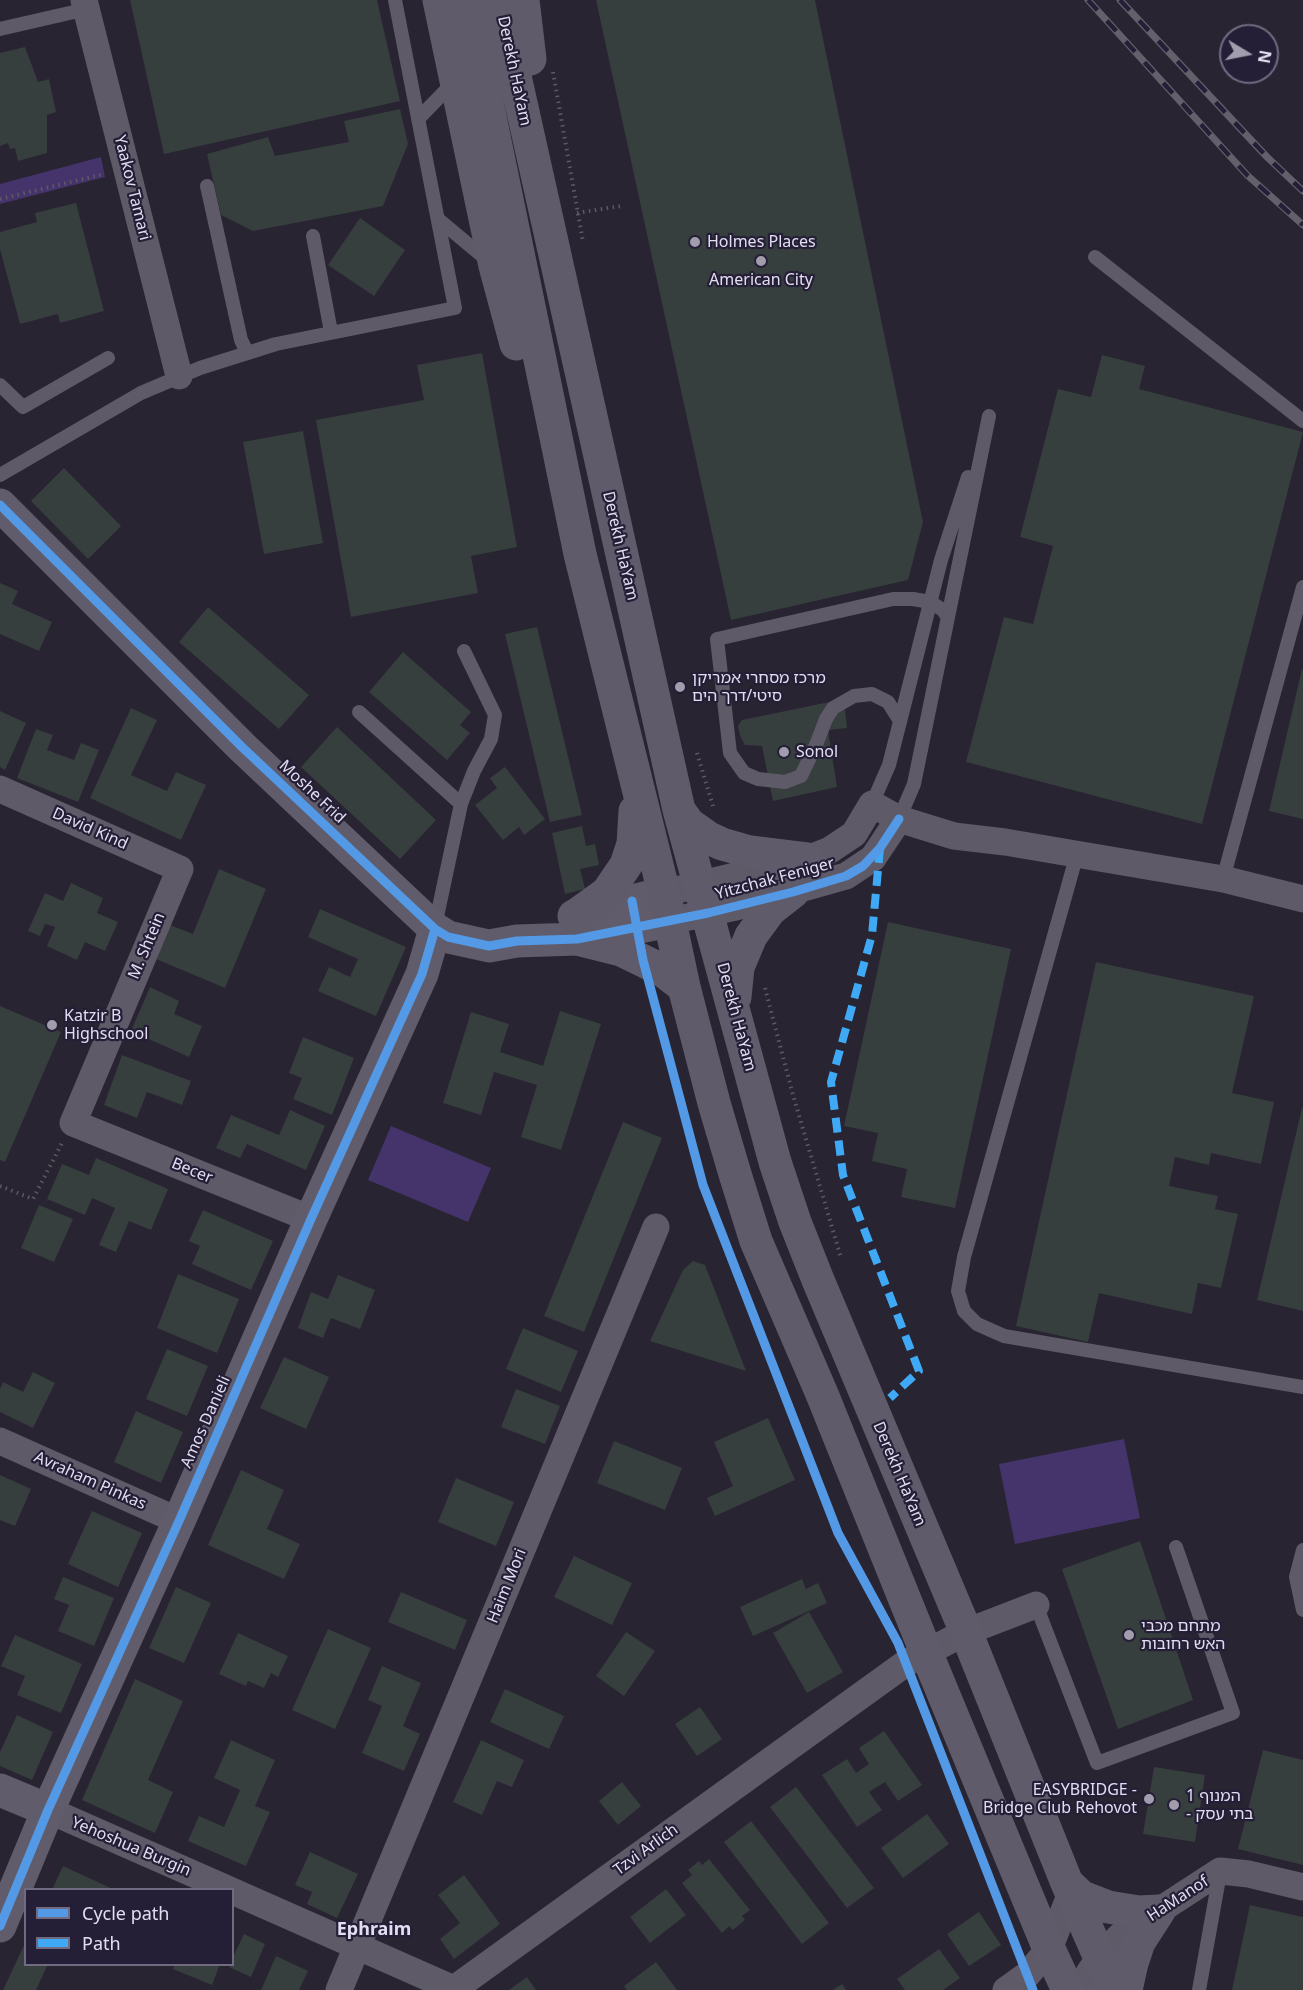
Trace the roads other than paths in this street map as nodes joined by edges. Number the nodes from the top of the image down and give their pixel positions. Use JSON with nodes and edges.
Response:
{"nodes":[{"id":1,"x":395,"y":0,"type":"edge"},
{"id":2,"x":439,"y":0,"type":"edge"},
{"id":3,"x":466,"y":0,"type":"edge"},
{"id":4,"x":498,"y":0,"type":"edge"},
{"id":5,"x":523,"y":0,"type":"edge"},
{"id":6,"x":85,"y":4,"type":"edge"},
{"id":7,"x":0,"y":29,"type":"edge"},
{"id":8,"x":456,"y":81,"type":"junction"},
{"id":9,"x":418,"y":119,"type":"junction"},
{"id":10,"x":207,"y":186,"type":"dead end"},
{"id":11,"x":438,"y":219,"type":"junction"},
{"id":12,"x":313,"y":236,"type":"dead end"},
{"id":13,"x":569,"y":250,"type":"junction"},
{"id":14,"x":1095,"y":257,"type":"dead end"},
{"id":15,"x":495,"y":266,"type":"junction"},
{"id":16,"x":331,"y":332,"type":"junction"},
{"id":17,"x":247,"y":352,"type":"junction"},
{"id":18,"x":108,"y":358,"type":"dead end"},
{"id":19,"x":179,"y":376,"type":"junction"},
{"id":20,"x":0,"y":385,"type":"edge"},
{"id":21,"x":1303,"y":421,"type":"edge"},
{"id":22,"x":0,"y":475,"type":"edge"},
{"id":23,"x":0,"y":505,"type":"edge"},
{"id":24,"x":580,"y":554,"type":"junction"},
{"id":25,"x":1303,"y":587,"type":"edge"},
{"id":26,"x":930,"y":602,"type":"junction"},
{"id":27,"x":947,"y":616,"type":"junction"},
{"id":28,"x":464,"y":651,"type":"dead end"},
{"id":29,"x":359,"y":712,"type":"dead end"},
{"id":30,"x":900,"y":721,"type":"junction"},
{"id":31,"x":0,"y":789,"type":"edge"},
{"id":32,"x":637,"y":789,"type":"junction"},
{"id":33,"x":461,"y":804,"type":"junction"},
{"id":34,"x":872,"y":804,"type":"junction"},
{"id":35,"x":679,"y":810,"type":"junction"},
{"id":36,"x":899,"y":819,"type":"junction"},
{"id":37,"x":1077,"y":854,"type":"junction"},
{"id":38,"x":807,"y":859,"type":"junction"},
{"id":39,"x":180,"y":869,"type":"joint"},
{"id":40,"x":1223,"y":879,"type":"junction"},
{"id":41,"x":793,"y":892,"type":"junction"},
{"id":42,"x":1303,"y":898,"type":"edge"},
{"id":43,"x":704,"y":899,"type":"junction"},
{"id":44,"x":667,"y":907,"type":"junction"},
{"id":45,"x":576,"y":927,"type":"junction"},
{"id":46,"x":435,"y":928,"type":"junction"},
{"id":47,"x":503,"y":944,"type":"junction"},
{"id":48,"x":422,"y":974,"type":"junction"},
{"id":49,"x":684,"y":987,"type":"junction"},
{"id":50,"x":735,"y":1014,"type":"junction"},
{"id":51,"x":73,"y":1123,"type":"joint"},
{"id":52,"x":311,"y":1219,"type":"junction"},
{"id":53,"x":656,"y":1227,"type":"dead end"},
{"id":54,"x":1303,"y":1387,"type":"edge"},
{"id":55,"x":0,"y":1441,"type":"edge"},
{"id":56,"x":180,"y":1521,"type":"junction"},
{"id":57,"x":1176,"y":1547,"type":"dead end"},
{"id":58,"x":1303,"y":1550,"type":"edge"},
{"id":59,"x":1036,"y":1605,"type":"joint"},
{"id":60,"x":1303,"y":1610,"type":"edge"},
{"id":61,"x":966,"y":1632,"type":"junction"},
{"id":62,"x":926,"y":1652,"type":"junction"},
{"id":63,"x":0,"y":1790,"type":"edge"},
{"id":64,"x":48,"y":1810,"type":"junction"},
{"id":65,"x":1220,"y":1871,"type":"junction"},
{"id":66,"x":1303,"y":1887,"type":"edge"},
{"id":67,"x":226,"y":1888,"type":"edge"},
{"id":68,"x":1069,"y":1888,"type":"junction"},
{"id":69,"x":234,"y":1891,"type":"edge"},
{"id":70,"x":1159,"y":1911,"type":"junction"},
{"id":71,"x":0,"y":1926,"type":"edge"},
{"id":72,"x":358,"y":1946,"type":"junction"},
{"id":73,"x":1049,"y":1949,"type":"junction"},
{"id":74,"x":1100,"y":1957,"type":"junction"},
{"id":75,"x":1010,"y":1987,"type":"edge"},
{"id":76,"x":339,"y":1990,"type":"edge"},
{"id":77,"x":453,"y":1990,"type":"edge"},
{"id":78,"x":1041,"y":1990,"type":"edge"},
{"id":79,"x":1068,"y":1990,"type":"edge"},
{"id":80,"x":1082,"y":1990,"type":"edge"},
{"id":81,"x":1114,"y":1990,"type":"edge"},
{"id":82,"x":1126,"y":1990,"type":"edge"},
{"id":83,"x":1199,"y":1990,"type":"edge"}],
"edges":[{"from":1,"to":9,"type":"lane"},
{"from":2,"to":8,"type":"main road"},
{"from":3,"to":24,"type":"main road","name":"Derekh HaYam"},
{"from":4,"to":13,"type":"main road","name":"Derekh HaYam"},
{"from":5,"to":13,"type":"main road"},
{"from":6,"to":7,"type":"lane"},
{"from":6,"to":19,"type":"street","name":"Yaakov Tamari"},
{"from":8,"to":9,"type":"lane"},
{"from":8,"to":15,"type":"main road"},
{"from":9,"to":11,"type":"lane"},
{"from":10,"to":17,"type":"lane"},
{"from":11,"to":15,"type":"lane"},
{"from":11,"to":16,"type":"lane"},
{"from":12,"to":16,"type":"lane"},
{"from":13,"to":35,"type":"main road","name":"Derekh HaYam"},
{"from":14,"to":21,"type":"lane"},
{"from":15,"to":24,"type":"main road"},
{"from":16,"to":17,"type":"lane"},
{"from":17,"to":19,"type":"lane"},
{"from":18,"to":20,"type":"lane"},
{"from":19,"to":22,"type":"lane"},
{"from":23,"to":46,"type":"street","name":"Moshe Frid"},
{"from":24,"to":32,"type":"main road","name":"Derekh HaYam"},
{"from":25,"to":40,"type":"lane"},
{"from":26,"to":27,"type":"lane"},
{"from":26,"to":27,"type":"lane"},
{"from":26,"to":30,"type":"lane"},
{"from":26,"to":30,"type":"lane"},
{"from":27,"to":36,"type":"lane"},
{"from":28,"to":33,"type":"lane"},
{"from":29,"to":33,"type":"lane"},
{"from":30,"to":34,"type":"lane"},
{"from":31,"to":39,"type":"street","name":"David Kind"},
{"from":32,"to":44,"type":"main road","name":"Derekh HaYam"},
{"from":32,"to":45,"type":"main road"},
{"from":33,"to":46,"type":"lane"},
{"from":34,"to":36,"type":"street"},
{"from":34,"to":38,"type":"street","name":"Yitzchak Feniger"},
{"from":35,"to":38,"type":"main road"},
{"from":35,"to":43,"type":"main road","name":"Derekh HaYam"},
{"from":36,"to":37,"type":"street"},
{"from":36,"to":41,"type":"street","name":"Yitzchak Feniger"},
{"from":37,"to":40,"type":"street"},
{"from":37,"to":54,"type":"lane"},
{"from":38,"to":43,"type":"street","name":"Yitzchak Feniger"},
{"from":39,"to":51,"type":"street","name":"M. Shtein"},
{"from":40,"to":42,"type":"street"},
{"from":41,"to":43,"type":"street","name":"Yitzchak Feniger"},
{"from":41,"to":50,"type":"main road"},
{"from":43,"to":44,"type":"street","name":"Yitzchak Feniger"},
{"from":43,"to":50,"type":"main road","name":"Derekh HaYam"},
{"from":44,"to":45,"type":"street","name":"Moshe Frid"},
{"from":44,"to":49,"type":"main road","name":"Derekh HaYam"},
{"from":45,"to":47,"type":"street","name":"Moshe Frid"},
{"from":45,"to":49,"type":"main road"},
{"from":46,"to":47,"type":"street","name":"Moshe Frid"},
{"from":46,"to":48,"type":"street","name":"Amos Danieli"},
{"from":47,"to":48,"type":"street"},
{"from":48,"to":52,"type":"street","name":"Amos Danieli"},
{"from":49,"to":62,"type":"main road","name":"Derekh HaYam"},
{"from":50,"to":61,"type":"main road","name":"Derekh HaYam"},
{"from":51,"to":52,"type":"street","name":"Becer"},
{"from":52,"to":56,"type":"street","name":"Amos Danieli"},
{"from":53,"to":72,"type":"street","name":"Haim Mori"},
{"from":55,"to":56,"type":"street","name":"Avraham Pinkas"},
{"from":56,"to":64,"type":"street","name":"Amos Danieli"},
{"from":57,"to":59,"type":"lane"},
{"from":58,"to":60,"type":"lane"},
{"from":59,"to":61,"type":"street","name":"Tzvi Arlich"},
{"from":61,"to":62,"type":"street","name":"Tzvi Arlich"},
{"from":61,"to":68,"type":"main road","name":"Derekh HaYam"},
{"from":62,"to":73,"type":"main road","name":"Derekh HaYam"},
{"from":62,"to":77,"type":"street","name":"Tzvi Arlich"},
{"from":63,"to":64,"type":"street","name":"Yehoshua Burgin"},
{"from":64,"to":67,"type":"street","name":"Yehoshua Burgin"},
{"from":64,"to":71,"type":"street","name":"Amos Danieli"},
{"from":65,"to":66,"type":"street","name":"HaManof"},
{"from":65,"to":70,"type":"street","name":"HaManof"},
{"from":65,"to":83,"type":"lane"},
{"from":68,"to":70,"type":"main road"},
{"from":68,"to":73,"type":"street"},
{"from":68,"to":74,"type":"main road","name":"Derekh HaYam"},
{"from":69,"to":72,"type":"street","name":"Yehoshua Burgin"},
{"from":70,"to":74,"type":"street","name":"HaManof"},
{"from":70,"to":82,"type":"main road"},
{"from":72,"to":76,"type":"street","name":"Haim Mori"},
{"from":72,"to":77,"type":"street","name":"Tzvi Arlich"},
{"from":73,"to":75,"type":"street"},
{"from":73,"to":79,"type":"main road","name":"Derekh HaYam"},
{"from":74,"to":80,"type":"street","name":"HaManof"},
{"from":74,"to":81,"type":"main road","name":"Derekh HaYam"},
{"from":75,"to":78,"type":"street"}]}
